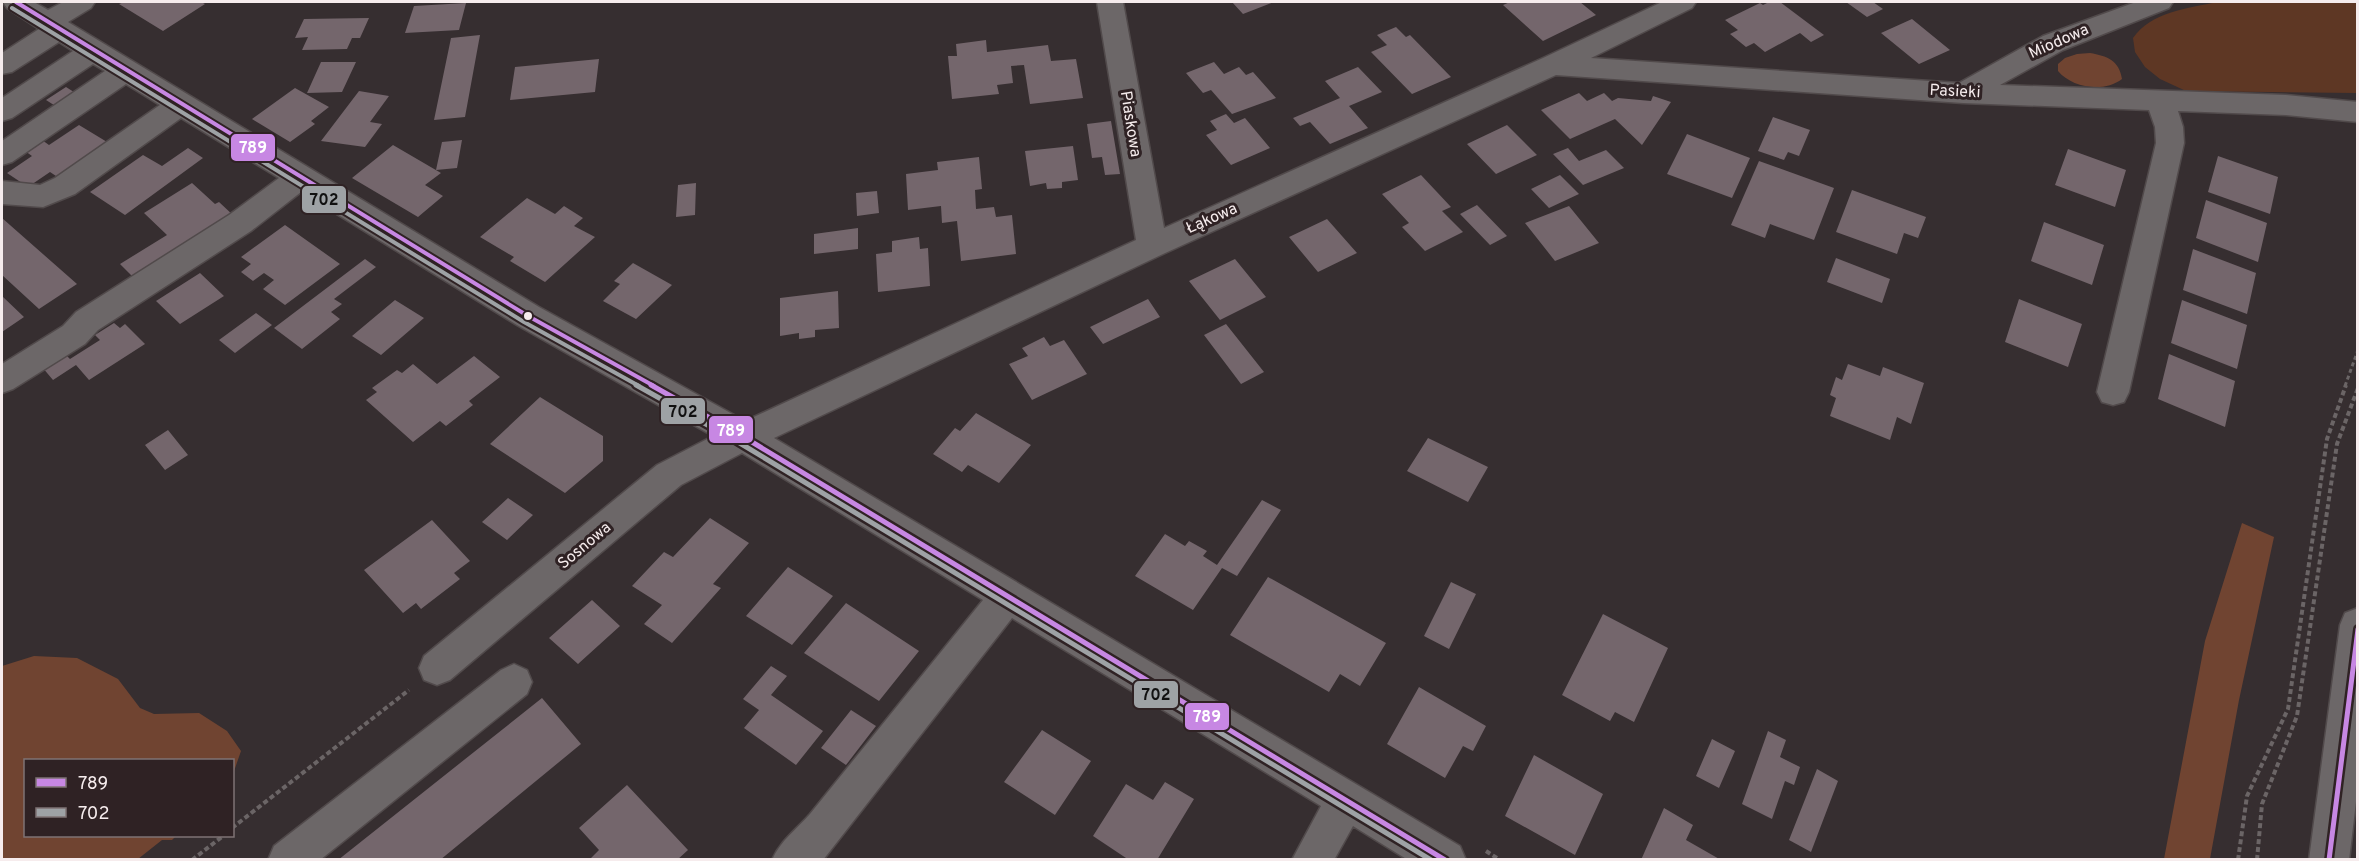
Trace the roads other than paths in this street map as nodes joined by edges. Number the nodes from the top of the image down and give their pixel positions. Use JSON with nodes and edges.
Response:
{"nodes":[{"id":1,"x":16,"y":2,"type":"edge"},
{"id":2,"x":82,"y":2,"type":"edge"},
{"id":3,"x":1110,"y":2,"type":"edge"},
{"id":4,"x":1683,"y":2,"type":"edge"},
{"id":5,"x":2160,"y":2,"type":"edge"},
{"id":6,"x":53,"y":26,"type":"junction"},
{"id":7,"x":93,"y":51,"type":"junction"},
{"id":8,"x":2,"y":65,"type":"edge"},
{"id":9,"x":1553,"y":65,"type":"junction"},
{"id":10,"x":125,"y":70,"type":"junction"},
{"id":11,"x":1963,"y":93,"type":"junction"},
{"id":12,"x":2159,"y":102,"type":"junction"},
{"id":13,"x":181,"y":104,"type":"junction"},
{"id":14,"x":2,"y":111,"type":"edge"},
{"id":15,"x":2358,"y":112,"type":"edge"},
{"id":16,"x":2,"y":154,"type":"edge"},
{"id":17,"x":300,"y":177,"type":"junction"},
{"id":18,"x":2,"y":192,"type":"edge"},
{"id":19,"x":1152,"y":246,"type":"junction"},
{"id":20,"x":2,"y":380,"type":"edge"},
{"id":21,"x":2113,"y":392,"type":"dead end"},
{"id":22,"x":742,"y":436,"type":"junction"},
{"id":23,"x":1008,"y":596,"type":"junction"},
{"id":24,"x":2358,"y":625,"type":"edge"},
{"id":25,"x":437,"y":668,"type":"road end"},
{"id":26,"x":514,"y":682,"type":"dead end"},
{"id":27,"x":1346,"y":799,"type":"junction"},
{"id":28,"x":288,"y":860,"type":"edge"},
{"id":29,"x":792,"y":860,"type":"edge"},
{"id":30,"x":1312,"y":860,"type":"edge"},
{"id":31,"x":1446,"y":860,"type":"edge"},
{"id":32,"x":2329,"y":860,"type":"edge"}],
"edges":[{"from":1,"to":6,"type":"street"},
{"from":2,"to":6,"type":"street"},
{"from":3,"to":19,"type":"street","name":"Piaskowa"},
{"from":4,"to":9,"type":"street","name":"Łąkowa"},
{"from":5,"to":11,"type":"street","name":"Miodowa"},
{"from":6,"to":7,"type":"street"},
{"from":6,"to":8,"type":"street"},
{"from":7,"to":10,"type":"street"},
{"from":7,"to":14,"type":"street"},
{"from":9,"to":11,"type":"street","name":"Pasieki"},
{"from":9,"to":19,"type":"street","name":"Łąkowa"},
{"from":10,"to":13,"type":"street"},
{"from":10,"to":16,"type":"street"},
{"from":11,"to":12,"type":"street","name":"Pasieki"},
{"from":12,"to":15,"type":"street","name":"Pasieki"},
{"from":12,"to":21,"type":"street"},
{"from":13,"to":17,"type":"street"},
{"from":13,"to":18,"type":"street"},
{"from":17,"to":20,"type":"street"},
{"from":17,"to":22,"type":"street"},
{"from":19,"to":22,"type":"street","name":"Łąkowa"},
{"from":22,"to":23,"type":"street"},
{"from":22,"to":25,"type":"street","name":"Sosnowa"},
{"from":23,"to":27,"type":"street"},
{"from":23,"to":29,"type":"street"},
{"from":24,"to":32,"type":"street"},
{"from":26,"to":28,"type":"street"},
{"from":27,"to":30,"type":"street"},
{"from":27,"to":31,"type":"street"}]}
